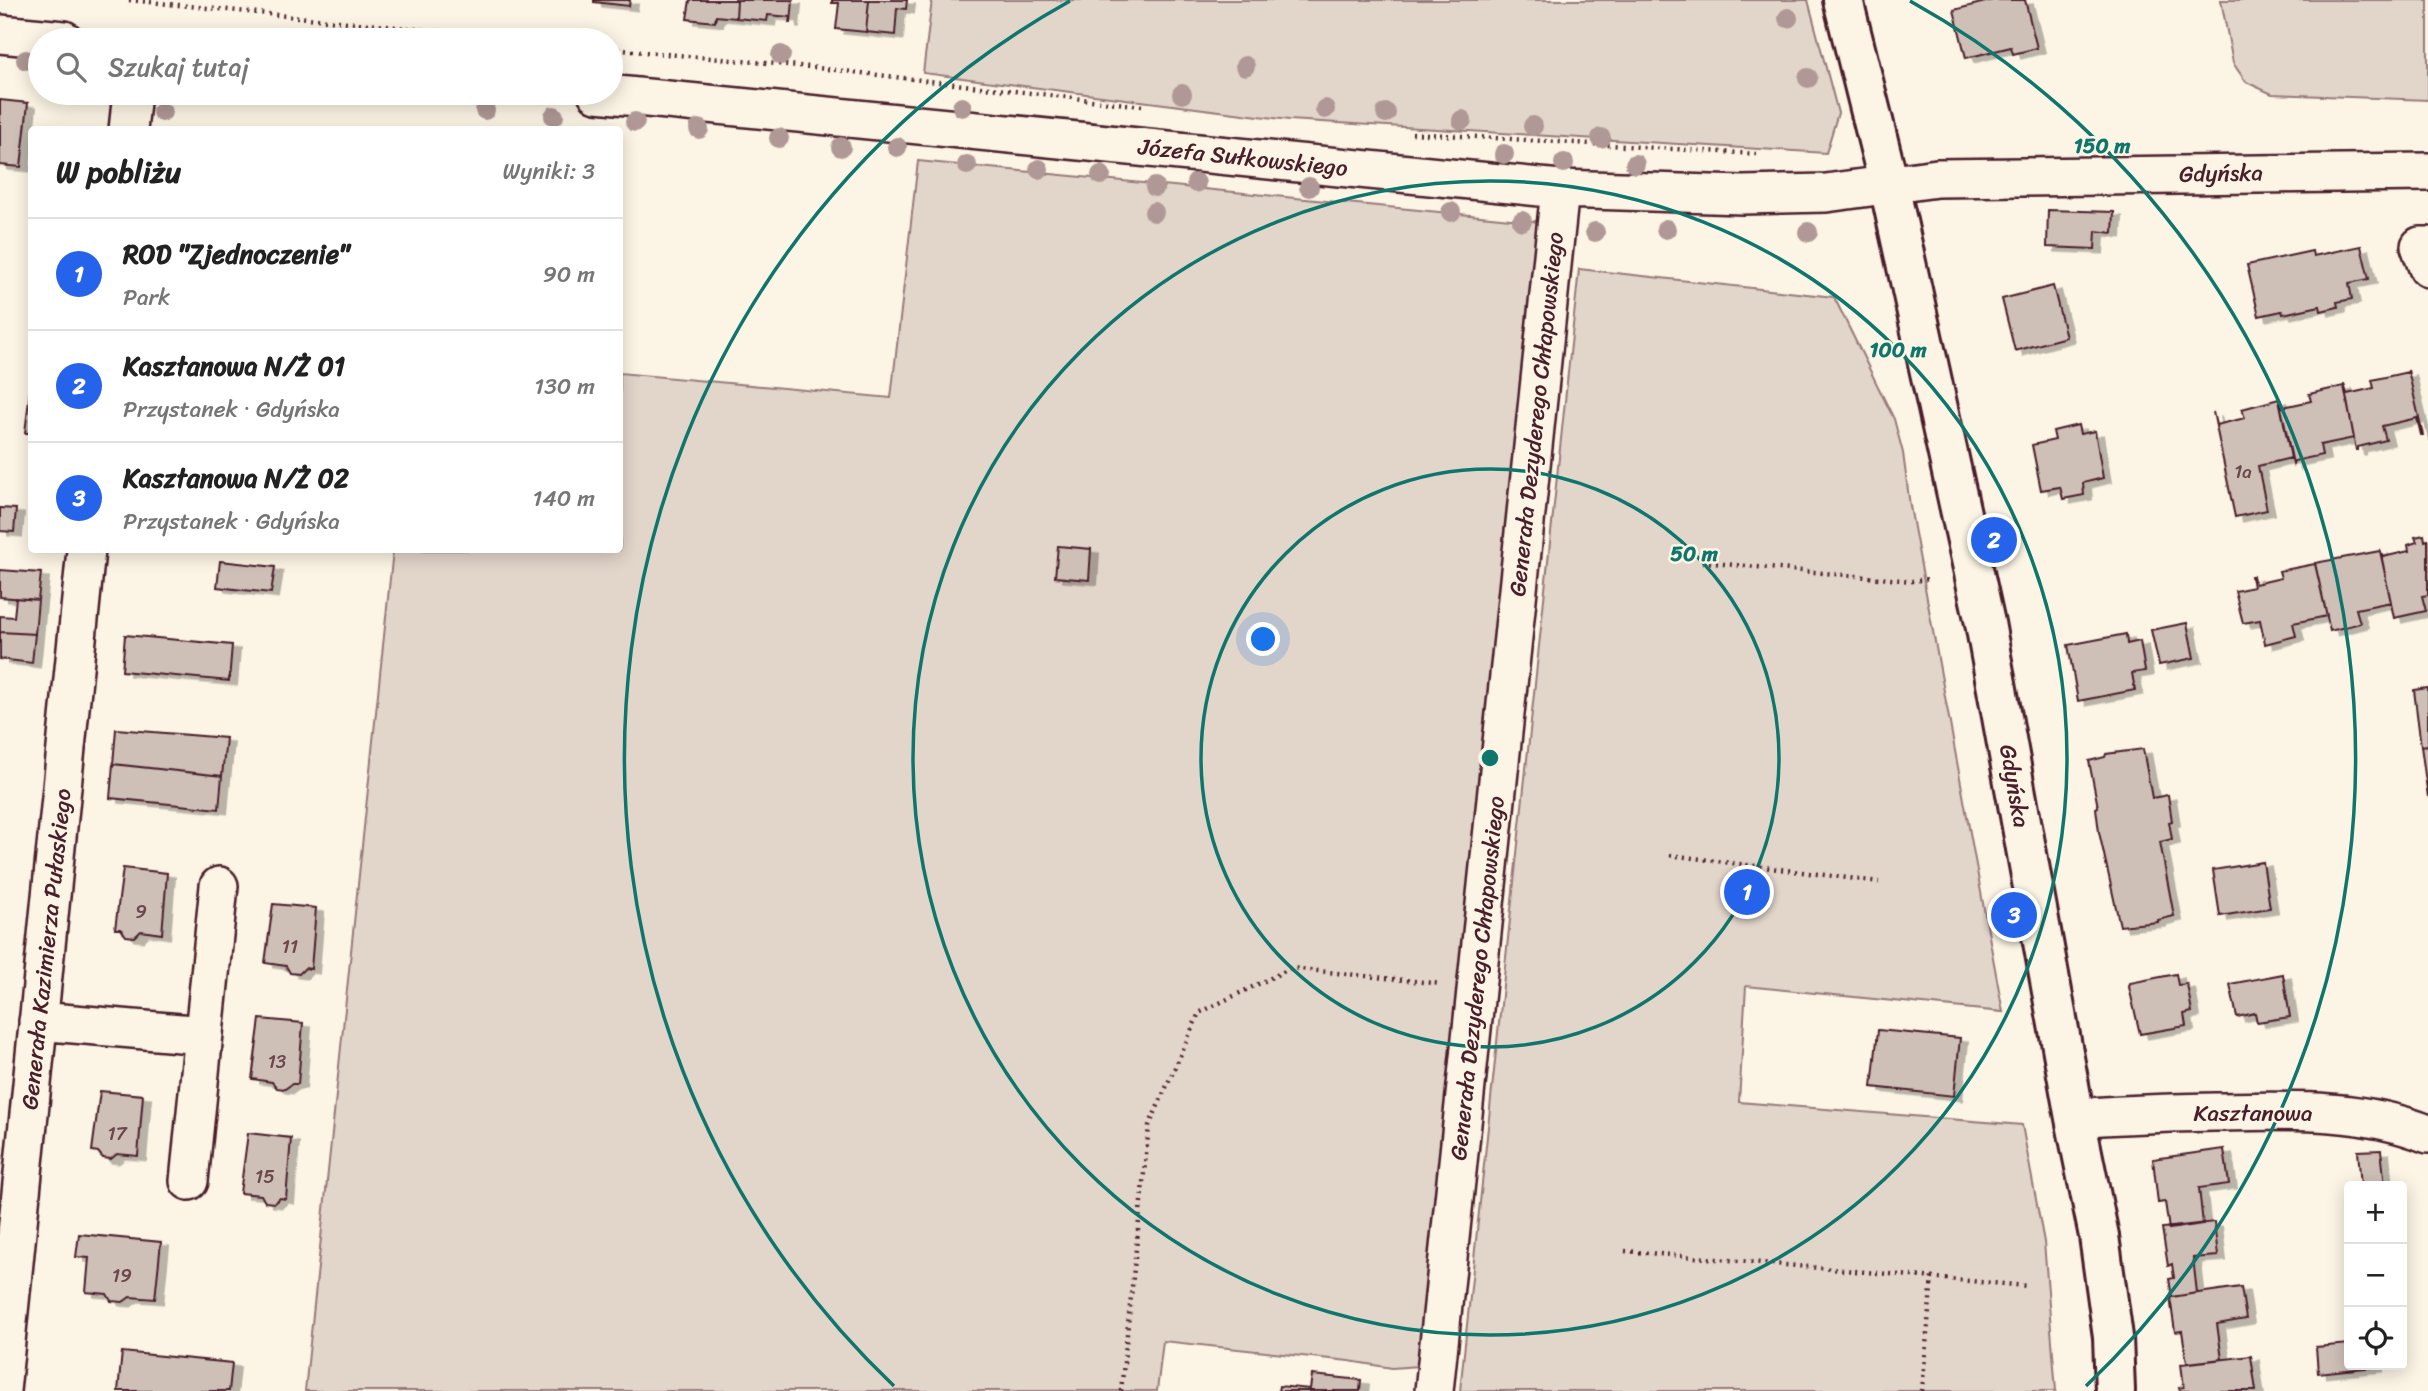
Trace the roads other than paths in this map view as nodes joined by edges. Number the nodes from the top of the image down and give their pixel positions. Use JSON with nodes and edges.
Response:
{"nodes":[{"id":1,"x":1843,"y":0,"type":"edge"},
{"id":2,"x":0,"y":34,"type":"edge"},
{"id":3,"x":28,"y":37,"type":"edge"},
{"id":4,"x":623,"y":96,"type":"edge"},
{"id":5,"x":131,"y":105,"type":"edge"},
{"id":6,"x":128,"y":126,"type":"edge"},
{"id":7,"x":2428,"y":172,"type":"edge"},
{"id":8,"x":1889,"y":185,"type":"junction"},
{"id":9,"x":1560,"y":189,"type":"junction"},
{"id":10,"x":2428,"y":246,"type":"edge"},
{"id":11,"x":2428,"y":268,"type":"edge"},
{"id":12,"x":86,"y":553,"type":"edge"},
{"id":13,"x":219,"y":886,"type":"dead end"},
{"id":14,"x":38,"y":1021,"type":"junction"},
{"id":15,"x":204,"y":1035,"type":"junction"},
{"id":16,"x":2075,"y":1118,"type":"junction"},
{"id":17,"x":2428,"y":1134,"type":"edge"},
{"id":18,"x":189,"y":1181,"type":"dead end"},
{"id":19,"x":1,"y":1391,"type":"edge"},
{"id":20,"x":1434,"y":1391,"type":"edge"},
{"id":21,"x":2115,"y":1391,"type":"edge"}],
"edges":[{"from":1,"to":8,"type":"street","name":"Gdyńska"},
{"from":2,"to":3,"type":"street"},
{"from":4,"to":9,"type":"street","name":"Józefa Sułkowskiego"},
{"from":5,"to":6,"type":"street"},
{"from":7,"to":8,"type":"street","name":"Gdyńska"},
{"from":8,"to":9,"type":"street","name":"Józefa Sułkowskiego"},
{"from":8,"to":16,"type":"street","name":"Gdyńska"},
{"from":9,"to":20,"type":"street","name":"Generała Dezyderego Chłapowskiego"},
{"from":10,"to":11,"type":"street"},
{"from":12,"to":14,"type":"street","name":"Generała Kazimierza Pułaskiego"},
{"from":13,"to":15,"type":"street"},
{"from":14,"to":15,"type":"street"},
{"from":14,"to":19,"type":"street","name":"Generała Kazimierza Pułaskiego"},
{"from":15,"to":18,"type":"street"},
{"from":16,"to":17,"type":"street","name":"Kasztanowa"},
{"from":16,"to":21,"type":"street","name":"Gdyńska"}]}
